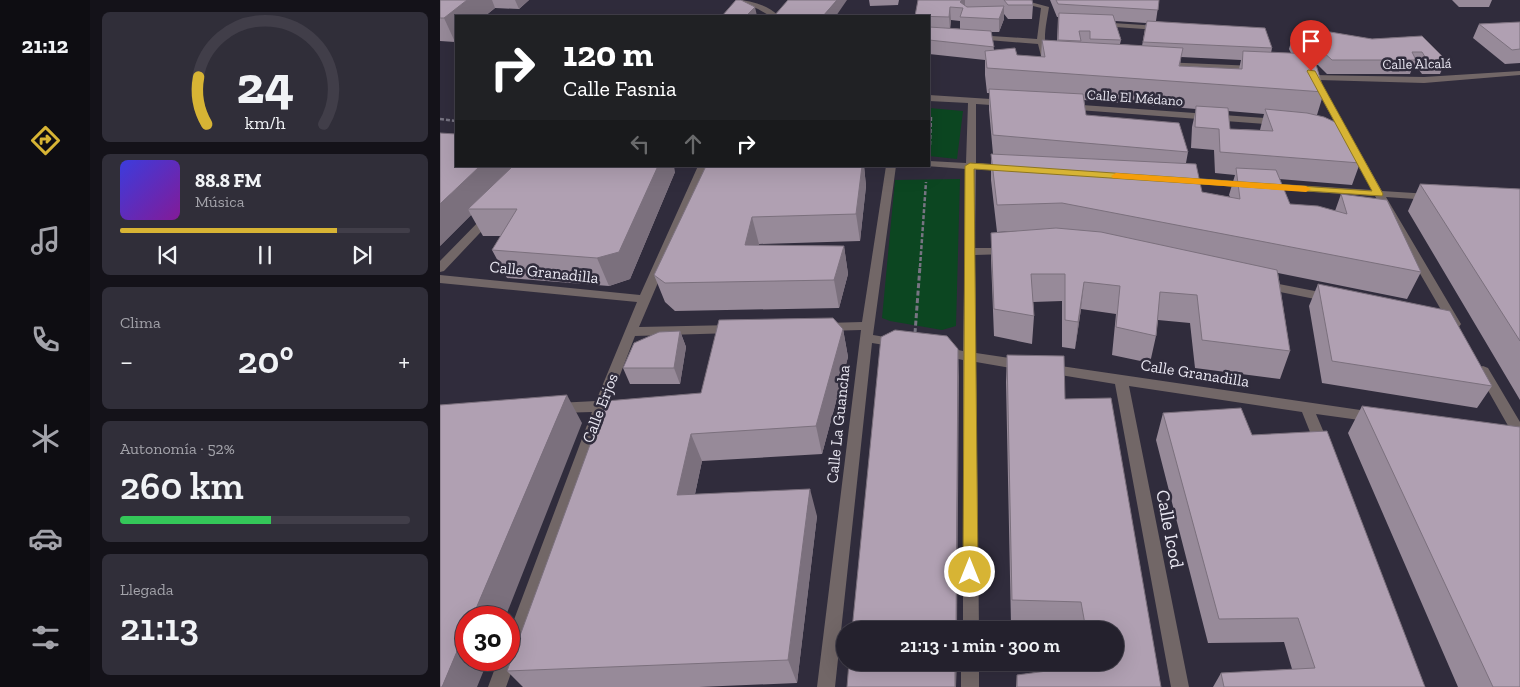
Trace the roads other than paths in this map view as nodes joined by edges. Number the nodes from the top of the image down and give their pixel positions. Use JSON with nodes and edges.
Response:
{"nodes":[{"id":1,"x":739,"y":0,"type":"edge"},
{"id":2,"x":1013,"y":0,"type":"edge"},
{"id":3,"x":773,"y":15,"type":"edge"},
{"id":4,"x":1044,"y":20,"type":"junction"},
{"id":5,"x":1053,"y":21,"type":"dead end"},
{"id":6,"x":1091,"y":24,"type":"edge"},
{"id":7,"x":1158,"y":28,"type":"edge"},
{"id":8,"x":966,"y":36,"type":"edge"},
{"id":9,"x":1041,"y":42,"type":"junction"},
{"id":10,"x":1055,"y":58,"type":"edge"},
{"id":11,"x":1154,"y":63,"type":"edge"},
{"id":12,"x":1262,"y":69,"type":"edge"},
{"id":13,"x":1520,"y":73,"type":"edge"},
{"id":14,"x":931,"y":99,"type":"edge"},
{"id":15,"x":972,"y":101,"type":"junction"},
{"id":16,"x":1012,"y":104,"type":"edge"},
{"id":17,"x":1062,"y":107,"type":"edge"},
{"id":18,"x":1290,"y":122,"type":"edge"},
{"id":19,"x":930,"y":164,"type":"edge"},
{"id":20,"x":970,"y":166,"type":"junction"},
{"id":21,"x":704,"y":167,"type":"edge"},
{"id":22,"x":890,"y":167,"type":"edge"},
{"id":23,"x":1020,"y":169,"type":"edge"},
{"id":24,"x":1169,"y":180,"type":"edge"},
{"id":25,"x":1379,"y":194,"type":"junction"},
{"id":26,"x":1445,"y":198,"type":"edge"},
{"id":27,"x":499,"y":207,"type":"edge"},
{"id":28,"x":1018,"y":250,"type":"edge"},
{"id":29,"x":969,"y":252,"type":"junction"},
{"id":30,"x":440,"y":268,"type":"edge"},
{"id":31,"x":440,"y":278,"type":"edge"},
{"id":32,"x":1251,"y":283,"type":"edge"},
{"id":33,"x":644,"y":300,"type":"junction"},
{"id":34,"x":1339,"y":300,"type":"edge"},
{"id":35,"x":1436,"y":319,"type":"edge"},
{"id":36,"x":809,"y":327,"type":"edge"},
{"id":37,"x":749,"y":329,"type":"edge"},
{"id":38,"x":630,"y":332,"type":"junction"},
{"id":39,"x":867,"y":332,"type":"junction"},
{"id":40,"x":913,"y":345,"type":"edge"},
{"id":41,"x":932,"y":349,"type":"edge"},
{"id":42,"x":1475,"y":357,"type":"edge"},
{"id":43,"x":971,"y":358,"type":"junction"},
{"id":44,"x":1121,"y":379,"type":"junction"},
{"id":45,"x":601,"y":406,"type":"junction"},
{"id":46,"x":1307,"y":408,"type":"junction"},
{"id":47,"x":544,"y":409,"type":"edge"},
{"id":48,"x":1384,"y":418,"type":"edge"},
{"id":49,"x":1501,"y":434,"type":"edge"},
{"id":50,"x":1520,"y":435,"type":"edge"},
{"id":51,"x":1329,"y":462,"type":"edge"},
{"id":52,"x":970,"y":621,"type":"edge"},
{"id":53,"x":520,"y":625,"type":"edge"},
{"id":54,"x":503,"y":671,"type":"edge"},
{"id":55,"x":970,"y":671,"type":"edge"},
{"id":56,"x":497,"y":687,"type":"edge"},
{"id":57,"x":826,"y":687,"type":"edge"},
{"id":58,"x":970,"y":687,"type":"edge"},
{"id":59,"x":1180,"y":687,"type":"edge"}],
"edges":[{"from":1,"to":3,"type":"street"},
{"from":2,"to":4,"type":"street"},
{"from":4,"to":5,"type":"street"},
{"from":4,"to":9,"type":"street"},
{"from":6,"to":7,"type":"street"},
{"from":8,"to":9,"type":"street"},
{"from":9,"to":10,"type":"street"},
{"from":11,"to":12,"type":"street"},
{"from":13,"to":25,"type":"street","name":"Calle Alcalá"},
{"from":14,"to":15,"type":"street"},
{"from":15,"to":16,"type":"street"},
{"from":15,"to":20,"type":"street"},
{"from":17,"to":18,"type":"street","name":"Calle El Médano"},
{"from":19,"to":20,"type":"street"},
{"from":20,"to":23,"type":"street"},
{"from":20,"to":29,"type":"street"},
{"from":21,"to":33,"type":"street","name":"Calle Erjos"},
{"from":22,"to":39,"type":"street","name":"Calle La Guancha"},
{"from":24,"to":25,"type":"street"},
{"from":25,"to":26,"type":"street"},
{"from":25,"to":35,"type":"street"},
{"from":27,"to":30,"type":"street"},
{"from":28,"to":29,"type":"street"},
{"from":29,"to":43,"type":"street"},
{"from":31,"to":33,"type":"street","name":"Calle Granadilla"},
{"from":32,"to":34,"type":"street"},
{"from":33,"to":38,"type":"street","name":"Calle Erjos"},
{"from":36,"to":39,"type":"street"},
{"from":37,"to":38,"type":"street"},
{"from":38,"to":45,"type":"street","name":"Calle Erjos"},
{"from":39,"to":40,"type":"street"},
{"from":39,"to":57,"type":"street","name":"Calle La Guancha"},
{"from":41,"to":43,"type":"street","name":"Calle Granadilla"},
{"from":42,"to":50,"type":"street"},
{"from":43,"to":44,"type":"street","name":"Calle Granadilla"},
{"from":43,"to":52,"type":"street"},
{"from":44,"to":46,"type":"street","name":"Calle Granadilla"},
{"from":44,"to":59,"type":"street","name":"Calle Icod"},
{"from":45,"to":47,"type":"street"},
{"from":45,"to":53,"type":"street","name":"Calle Erjos"},
{"from":46,"to":48,"type":"street","name":"Calle Granadilla"},
{"from":46,"to":51,"type":"street"},
{"from":49,"to":50,"type":"street"},
{"from":54,"to":56,"type":"street"},
{"from":55,"to":58,"type":"street"}]}
